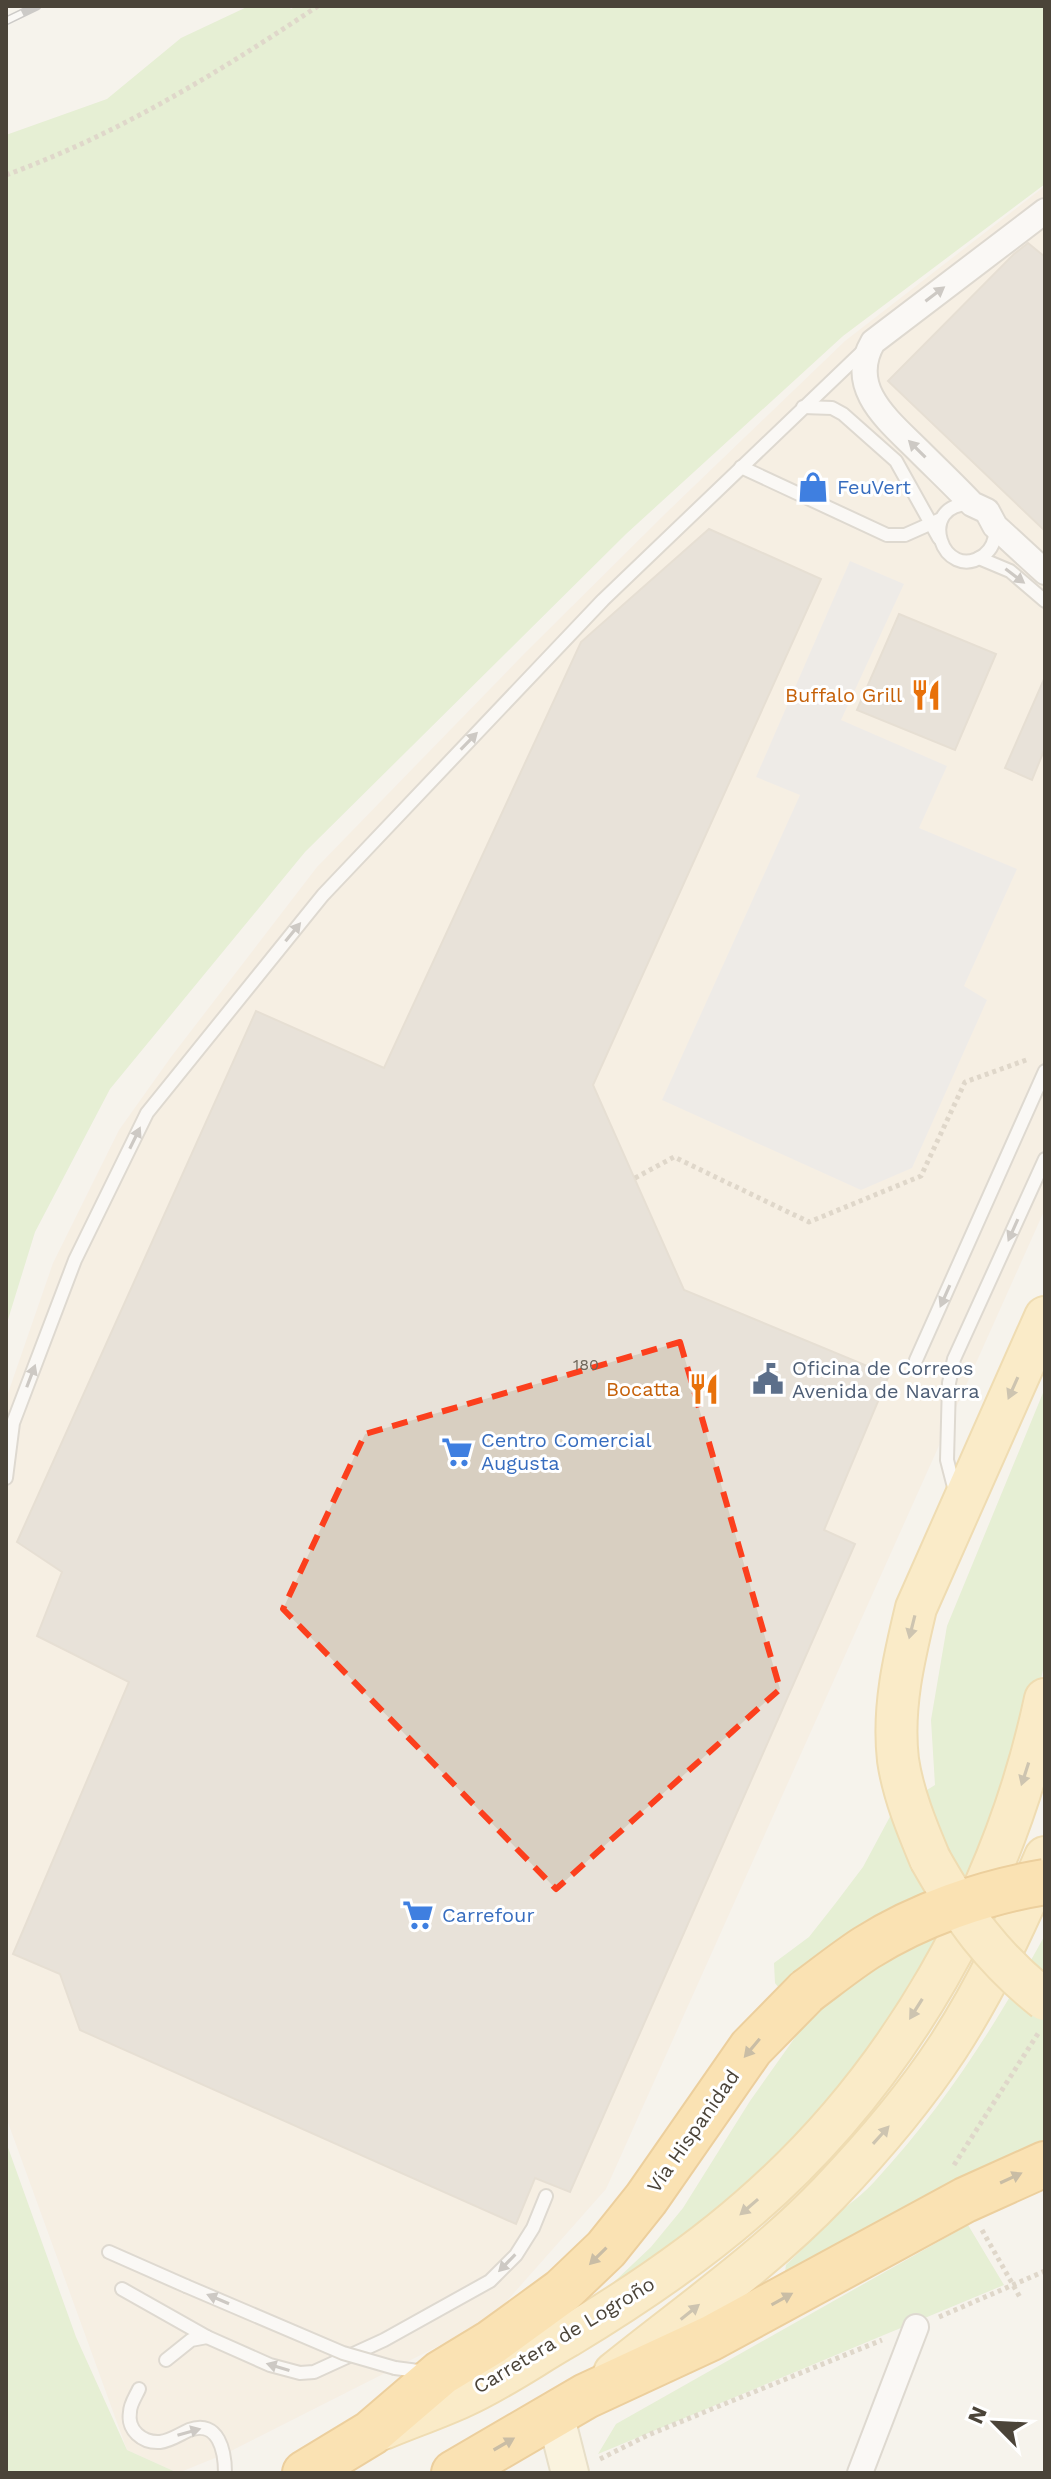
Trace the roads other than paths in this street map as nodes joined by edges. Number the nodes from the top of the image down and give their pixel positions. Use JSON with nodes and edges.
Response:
{"nodes":[{"id":1,"x":1045,"y":211,"type":"edge"},
{"id":2,"x":873,"y":342,"type":"junction"},
{"id":3,"x":803,"y":407,"type":"junction"},
{"id":4,"x":741,"y":467,"type":"junction"},
{"id":5,"x":972,"y":504,"type":"junction"},
{"id":6,"x":936,"y":522,"type":"junction"},
{"id":7,"x":995,"y":526,"type":"junction"},
{"id":8,"x":979,"y":558,"type":"junction"},
{"id":9,"x":1045,"y":572,"type":"edge"},
{"id":10,"x":1045,"y":601,"type":"edge"},
{"id":11,"x":1045,"y":1071,"type":"edge"},
{"id":12,"x":1045,"y":1159,"type":"edge"},
{"id":13,"x":1045,"y":1317,"type":"edge"},
{"id":14,"x":916,"y":1360,"type":"dead end"},
{"id":15,"x":6,"y":1478,"type":"edge"},
{"id":16,"x":958,"y":1510,"type":"junction"},
{"id":17,"x":1045,"y":1699,"type":"edge"},
{"id":18,"x":1045,"y":1857,"type":"edge"},
{"id":19,"x":1045,"y":1882,"type":"edge"},
{"id":20,"x":1045,"y":2000,"type":"edge"},
{"id":21,"x":1045,"y":2164,"type":"edge"},
{"id":22,"x":546,"y":2196,"type":"dead end"},
{"id":23,"x":109,"y":2252,"type":"dead end"},
{"id":24,"x":122,"y":2289,"type":"dead end"},
{"id":25,"x":916,"y":2327,"type":"road end"},
{"id":26,"x":207,"y":2337,"type":"junction"},
{"id":27,"x":166,"y":2360,"type":"dead end"},
{"id":28,"x":452,"y":2385,"type":"junction"},
{"id":29,"x":139,"y":2389,"type":"dead end"},
{"id":30,"x":570,"y":2405,"type":"junction"},
{"id":31,"x":583,"y":2467,"type":"edge"},
{"id":32,"x":225,"y":2473,"type":"edge"},
{"id":33,"x":305,"y":2473,"type":"edge"},
{"id":34,"x":454,"y":2473,"type":"edge"},
{"id":35,"x":860,"y":2473,"type":"edge"}],
"edges":[{"from":2,"to":1,"type":"street","one_way":true},
{"from":2,"to":3,"type":"lane"},
{"from":5,"to":2,"type":"street","one_way":true},
{"from":3,"to":4,"type":"lane"},
{"from":3,"to":6,"type":"lane"},
{"from":4,"to":6,"type":"lane"},
{"from":15,"to":4,"type":"lane","one_way":true},
{"from":5,"to":6,"type":"lane"},
{"from":5,"to":7,"type":"street"},
{"from":6,"to":8,"type":"lane"},
{"from":7,"to":8,"type":"lane"},
{"from":7,"to":9,"type":"street"},
{"from":8,"to":10,"type":"lane","one_way":true},
{"from":11,"to":14,"type":"lane","one_way":true},
{"from":12,"to":16,"type":"lane","one_way":true},
{"from":13,"to":16,"type":"main road","one_way":true},
{"from":16,"to":20,"type":"main road","one_way":true,"bridge":true},
{"from":17,"to":28,"type":"main road","name":"Carretera de Logroño","one_way":true},
{"from":30,"to":18,"type":"main road","one_way":true},
{"from":19,"to":28,"type":"highway","name":"Vía Hispanidad","one_way":true,"bridge":true},
{"from":30,"to":21,"type":"highway","one_way":true},
{"from":22,"to":26,"type":"lane","one_way":true},
{"from":28,"to":23,"type":"lane","one_way":true,"bridge":true},
{"from":24,"to":26,"type":"lane"},
{"from":25,"to":35,"type":"street"},
{"from":26,"to":27,"type":"lane"},
{"from":28,"to":33,"type":"highway","name":"Vía Hispanidad"},
{"from":29,"to":32,"type":"lane","one_way":true},
{"from":30,"to":31,"type":"street"},
{"from":34,"to":30,"type":"highway","one_way":true}]}
